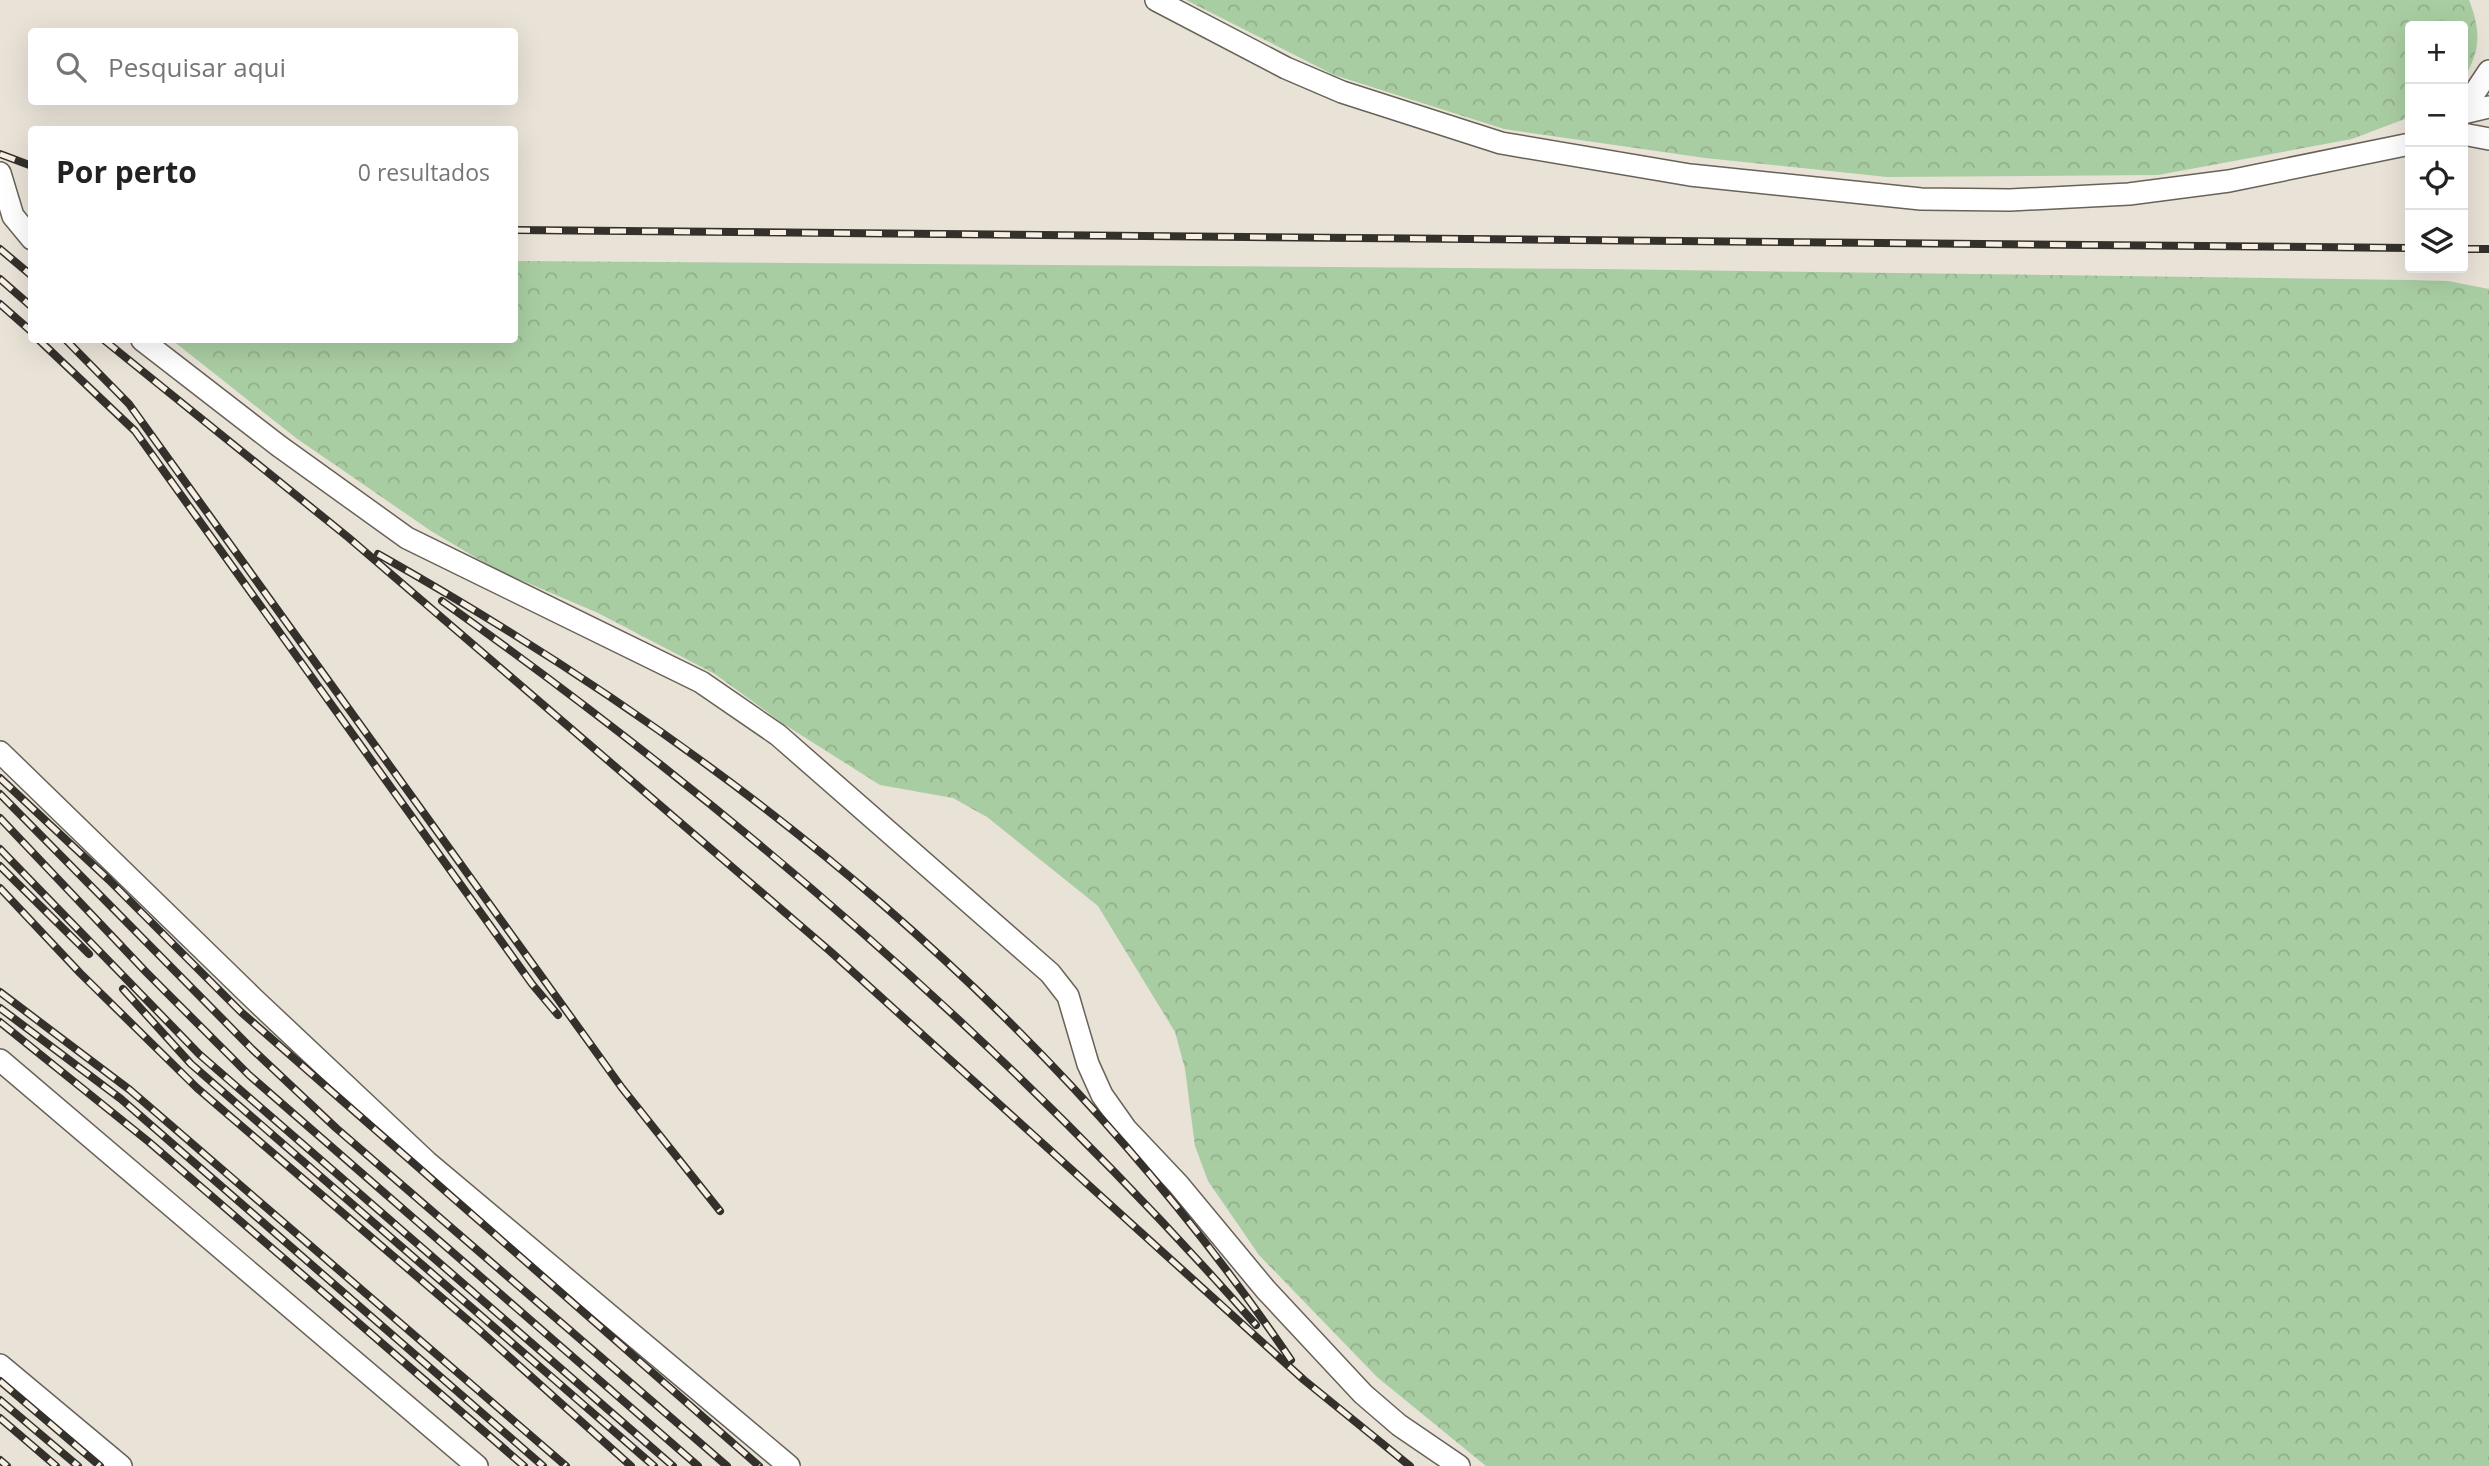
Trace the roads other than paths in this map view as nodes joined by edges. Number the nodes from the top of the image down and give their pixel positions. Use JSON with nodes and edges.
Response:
{"nodes":[{"id":1,"x":1156,"y":0,"type":"edge"},
{"id":2,"x":2489,"y":71,"type":"edge"},
{"id":3,"x":2468,"y":103,"type":"edge"},
{"id":4,"x":2489,"y":107,"type":"edge"},
{"id":5,"x":2468,"y":110,"type":"edge"},
{"id":6,"x":2405,"y":134,"type":"edge"},
{"id":7,"x":2468,"y":134,"type":"edge"},
{"id":8,"x":2489,"y":139,"type":"edge"},
{"id":9,"x":2405,"y":145,"type":"edge"},
{"id":10,"x":2350,"y":155,"type":"junction"},
{"id":11,"x":0,"y":173,"type":"edge"},
{"id":12,"x":28,"y":234,"type":"edge"},
{"id":13,"x":146,"y":343,"type":"edge"},
{"id":14,"x":0,"y":752,"type":"edge"},
{"id":15,"x":0,"y":1060,"type":"edge"},
{"id":16,"x":0,"y":1364,"type":"edge"},
{"id":17,"x":121,"y":1466,"type":"edge"},
{"id":18,"x":477,"y":1466,"type":"edge"},
{"id":19,"x":789,"y":1466,"type":"edge"},
{"id":20,"x":1458,"y":1466,"type":"edge"}],
"edges":[{"from":1,"to":10,"type":"lane"},
{"from":2,"to":3,"type":"lane"},
{"from":4,"to":5,"type":"lane"},
{"from":6,"to":10,"type":"lane"},
{"from":7,"to":8,"type":"lane"},
{"from":9,"to":10,"type":"lane"},
{"from":11,"to":12,"type":"lane"},
{"from":13,"to":20,"type":"lane"},
{"from":14,"to":19,"type":"lane"},
{"from":15,"to":18,"type":"lane"},
{"from":16,"to":17,"type":"lane"}]}
